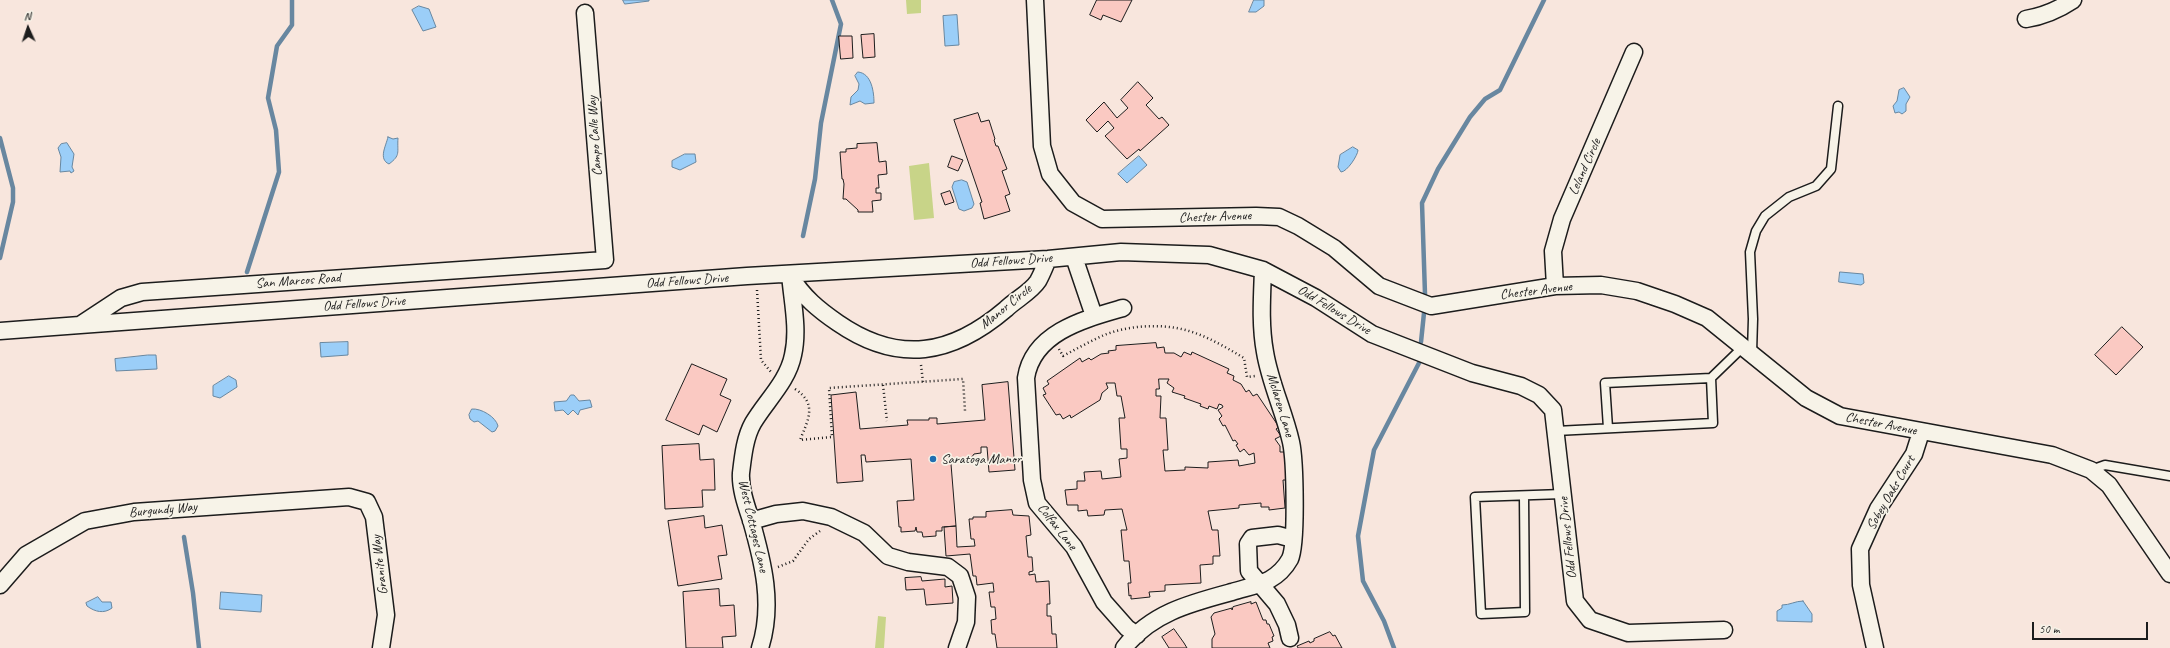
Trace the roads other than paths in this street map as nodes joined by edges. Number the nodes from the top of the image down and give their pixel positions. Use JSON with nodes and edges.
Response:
{"nodes":[{"id":1,"x":1035,"y":0,"type":"edge"},
{"id":2,"x":2073,"y":0,"type":"edge"},
{"id":3,"x":585,"y":13,"type":"dead end"},
{"id":4,"x":2026,"y":19,"type":"dead end"},
{"id":5,"x":1634,"y":52,"type":"dead end"},
{"id":6,"x":1838,"y":106,"type":"dead end"},
{"id":7,"x":1074,"y":256,"type":"junction"},
{"id":8,"x":1048,"y":259,"type":"junction"},
{"id":9,"x":605,"y":260,"type":"joint"},
{"id":10,"x":1263,"y":270,"type":"junction"},
{"id":11,"x":790,"y":274,"type":"junction"},
{"id":12,"x":1555,"y":286,"type":"junction"},
{"id":13,"x":1123,"y":308,"type":"dead end"},
{"id":14,"x":1094,"y":316,"type":"junction"},
{"id":15,"x":80,"y":325,"type":"junction"},
{"id":16,"x":0,"y":330,"type":"edge"},
{"id":17,"x":1747,"y":351,"type":"junction"},
{"id":18,"x":1711,"y":378,"type":"junction"},
{"id":19,"x":1608,"y":428,"type":"junction"},
{"id":20,"x":1556,"y":431,"type":"junction"},
{"id":21,"x":1922,"y":432,"type":"junction"},
{"id":22,"x":2091,"y":470,"type":"junction"},
{"id":23,"x":2170,"y":476,"type":"edge"},
{"id":24,"x":1563,"y":494,"type":"junction"},
{"id":25,"x":1524,"y":496,"type":"junction"},
{"id":26,"x":349,"y":497,"type":"joint"},
{"id":27,"x":751,"y":520,"type":"junction"},
{"id":28,"x":1293,"y":539,"type":"junction"},
{"id":29,"x":2170,"y":574,"type":"edge"},
{"id":30,"x":1261,"y":584,"type":"junction"},
{"id":31,"x":0,"y":585,"type":"edge"},
{"id":32,"x":1724,"y":630,"type":"dead end"},
{"id":33,"x":1137,"y":635,"type":"junction"},
{"id":34,"x":1290,"y":638,"type":"dead end"},
{"id":35,"x":381,"y":648,"type":"edge"},
{"id":36,"x":760,"y":648,"type":"edge"},
{"id":37,"x":957,"y":648,"type":"edge"},
{"id":38,"x":1124,"y":648,"type":"edge"},
{"id":39,"x":1875,"y":648,"type":"edge"}],
"edges":[{"from":1,"to":12,"type":"street","name":"Chester Avenue"},
{"from":2,"to":4,"type":"street"},
{"from":3,"to":9,"type":"street","name":"Campo Calle Way"},
{"from":5,"to":12,"type":"street","name":"Leland Circle"},
{"from":6,"to":17,"type":"lane"},
{"from":7,"to":8,"type":"street","name":"Odd Fellows Drive"},
{"from":7,"to":10,"type":"street","name":"Odd Fellows Drive"},
{"from":7,"to":14,"type":"street"},
{"from":8,"to":11,"type":"street","name":"Odd Fellows Drive"},
{"from":8,"to":11,"type":"street","name":"Manor Circle"},
{"from":9,"to":15,"type":"street","name":"San Marcos Road"},
{"from":10,"to":20,"type":"street","name":"Odd Fellows Drive"},
{"from":10,"to":28,"type":"street","name":"Mclaren Lane"},
{"from":11,"to":15,"type":"street","name":"Odd Fellows Drive"},
{"from":11,"to":27,"type":"street","name":"West Cottages Lane"},
{"from":12,"to":17,"type":"street","name":"Chester Avenue"},
{"from":13,"to":14,"type":"street","name":"Colfax Lane"},
{"from":14,"to":33,"type":"street","name":"Colfax Lane"},
{"from":15,"to":16,"type":"street","name":"San Marcos Road"},
{"from":17,"to":18,"type":"lane"},
{"from":17,"to":21,"type":"street","name":"Chester Avenue"},
{"from":18,"to":19,"type":"lane"},
{"from":18,"to":19,"type":"lane"},
{"from":19,"to":20,"type":"lane"},
{"from":20,"to":24,"type":"street","name":"Odd Fellows Drive"},
{"from":21,"to":22,"type":"street","name":"Chester Avenue"},
{"from":21,"to":39,"type":"street","name":"Sobey Oaks Court"},
{"from":22,"to":23,"type":"lane"},
{"from":22,"to":29,"type":"street","name":"Chester Avenue"},
{"from":24,"to":25,"type":"lane"},
{"from":24,"to":32,"type":"street","name":"Odd Fellows Drive"},
{"from":25,"to":25,"type":"lane"},
{"from":26,"to":31,"type":"street","name":"Burgundy Way"},
{"from":26,"to":35,"type":"street","name":"Granite Way"},
{"from":27,"to":36,"type":"street","name":"West Cottages Lane"},
{"from":27,"to":37,"type":"street"},
{"from":28,"to":30,"type":"street","name":"Mclaren Lane"},
{"from":28,"to":30,"type":"street"},
{"from":30,"to":33,"type":"street","name":"Mclaren Lane"},
{"from":30,"to":34,"type":"street"},
{"from":33,"to":38,"type":"street","name":"Mclaren Lane"}]}
